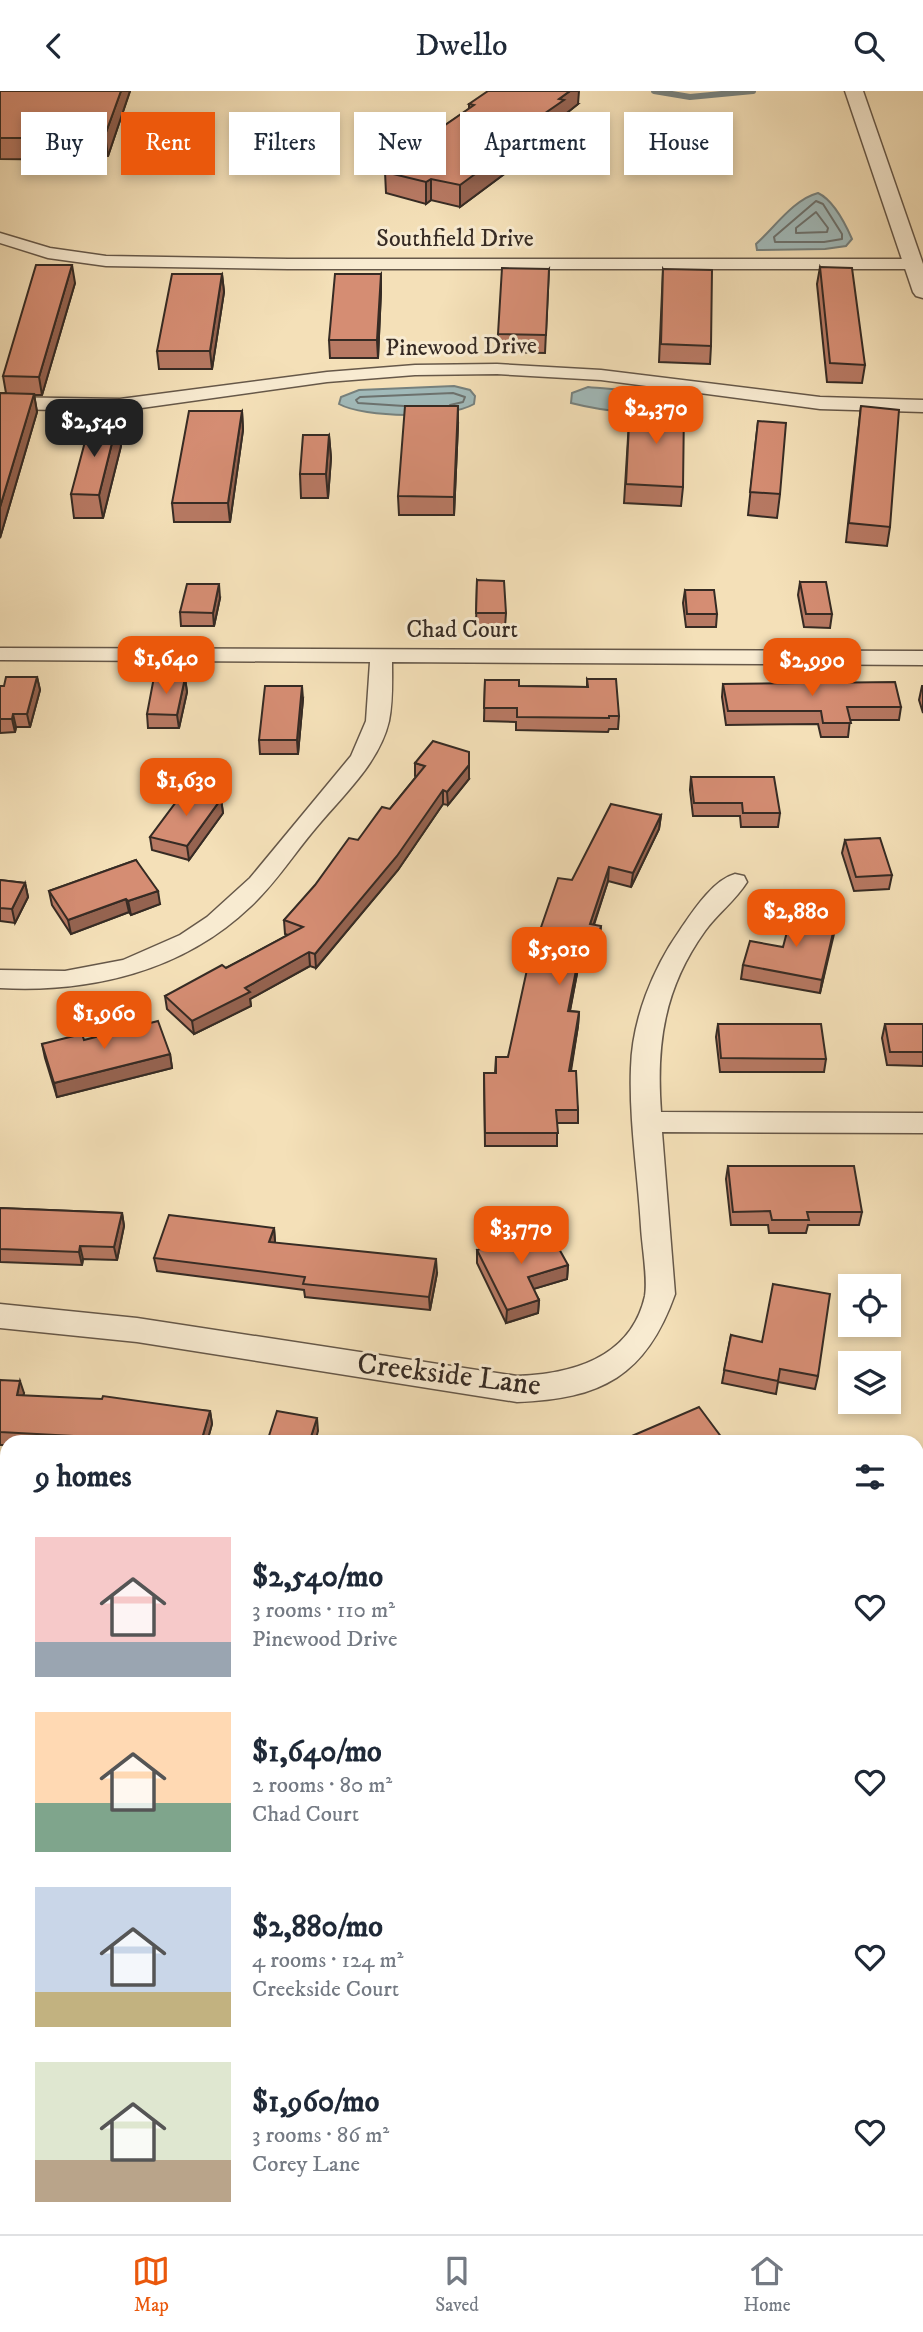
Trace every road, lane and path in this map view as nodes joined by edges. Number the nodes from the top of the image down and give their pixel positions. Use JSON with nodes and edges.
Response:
{"nodes":[{"id":1,"x":854,"y":91,"type":"edge"},
{"id":2,"x":0,"y":238,"type":"edge"},
{"id":3,"x":913,"y":264,"type":"junction"},
{"id":4,"x":923,"y":292,"type":"edge"},
{"id":5,"x":0,"y":403,"type":"edge"},
{"id":6,"x":923,"y":406,"type":"edge"},
{"id":7,"x":0,"y":655,"type":"edge"},
{"id":8,"x":381,"y":656,"type":"junction"},
{"id":9,"x":923,"y":658,"type":"edge"},
{"id":10,"x":735,"y":882,"type":"dead end"},
{"id":11,"x":0,"y":979,"type":"edge"},
{"id":12,"x":648,"y":1122,"type":"junction"},
{"id":13,"x":923,"y":1123,"type":"edge"},
{"id":14,"x":0,"y":1316,"type":"edge"}],
"edges":[{"from":1,"to":3,"type":"street"},
{"from":2,"to":3,"type":"street","name":"Southfield Drive"},
{"from":3,"to":4,"type":"street"},
{"from":5,"to":6,"type":"street","name":"Pinewood Drive"},
{"from":7,"to":8,"type":"street","name":"Chad Court"},
{"from":8,"to":9,"type":"street","name":"Chad Court"},
{"from":8,"to":11,"type":"street"},
{"from":10,"to":12,"type":"street","name":"Creekside Lane"},
{"from":12,"to":13,"type":"street"},
{"from":12,"to":14,"type":"street","name":"Creekside Lane"}]}
